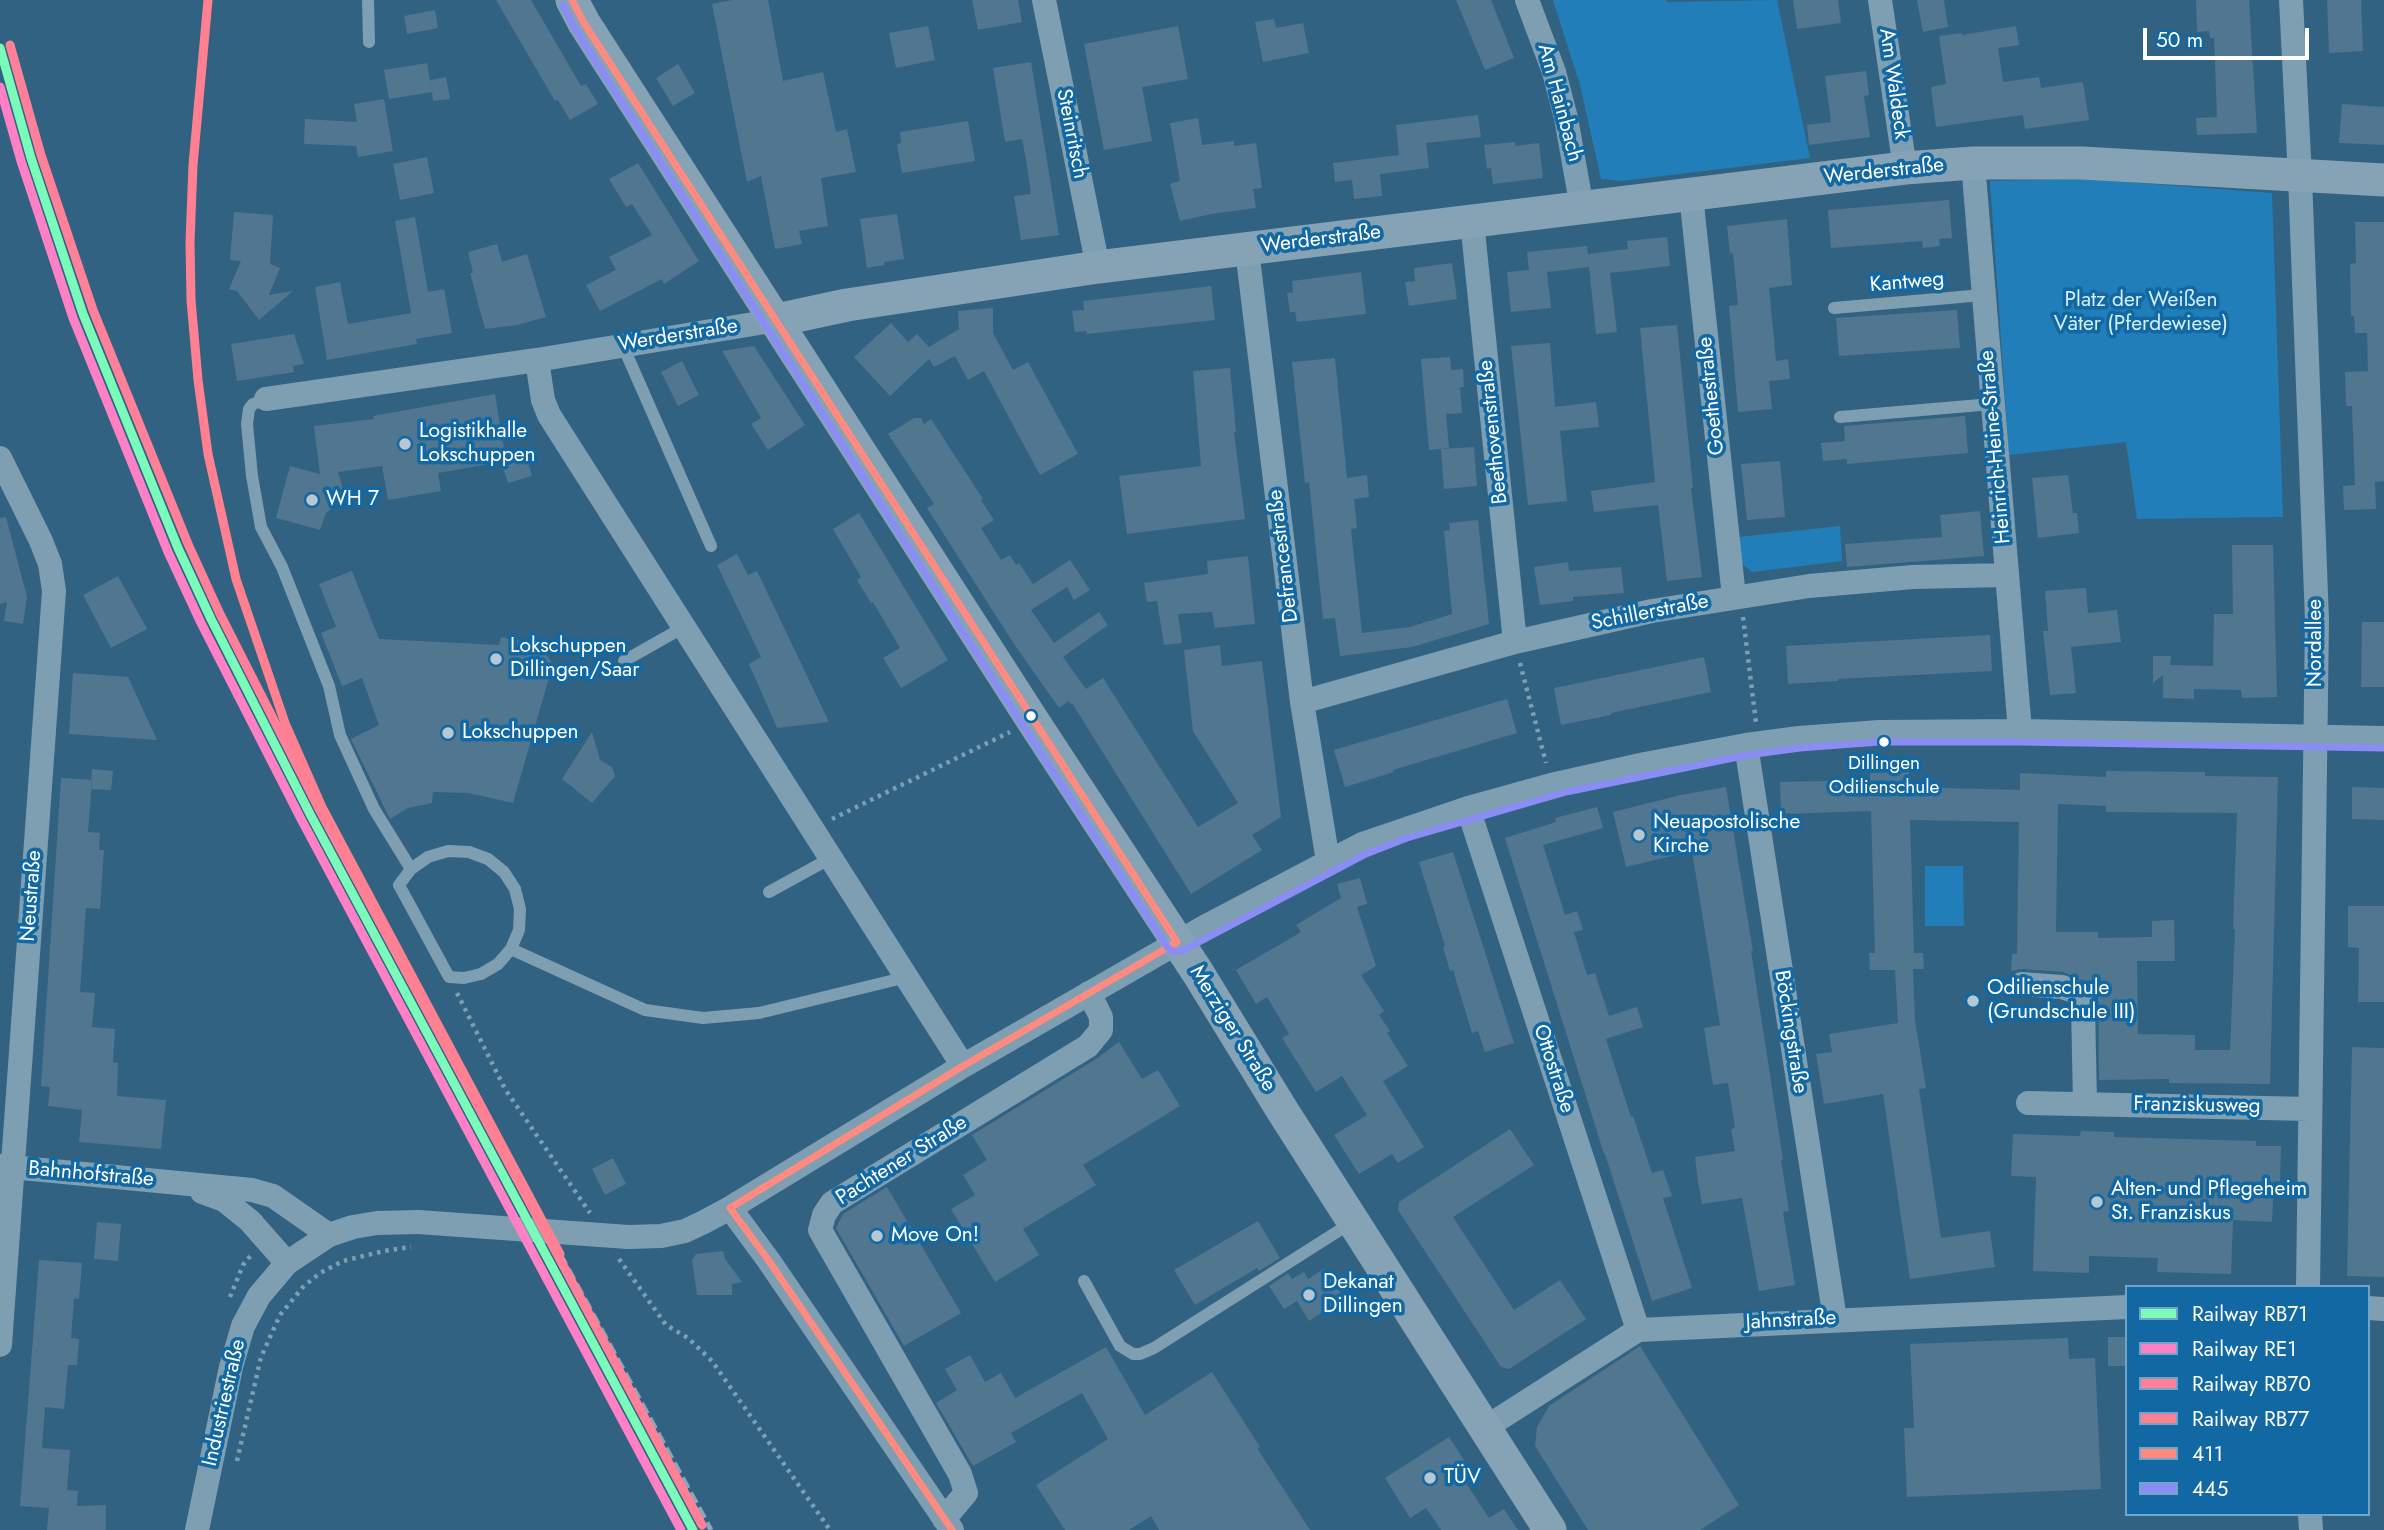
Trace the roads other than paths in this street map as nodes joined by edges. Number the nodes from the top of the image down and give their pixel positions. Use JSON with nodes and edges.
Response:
{"nodes":[{"id":1,"x":368,"y":0,"type":"edge"},
{"id":2,"x":572,"y":0,"type":"edge"},
{"id":3,"x":1044,"y":0,"type":"edge"},
{"id":4,"x":1527,"y":0,"type":"edge"},
{"id":5,"x":1880,"y":0,"type":"edge"},
{"id":6,"x":2291,"y":0,"type":"edge"},
{"id":7,"x":369,"y":42,"type":"dead end"},
{"id":8,"x":1973,"y":163,"type":"junction"},
{"id":9,"x":1905,"y":168,"type":"junction"},
{"id":10,"x":2300,"y":177,"type":"junction"},
{"id":11,"x":2384,"y":180,"type":"edge"},
{"id":12,"x":1691,"y":195,"type":"junction"},
{"id":13,"x":1582,"y":208,"type":"junction"},
{"id":14,"x":1472,"y":221,"type":"junction"},
{"id":15,"x":1247,"y":250,"type":"junction"},
{"id":16,"x":1098,"y":267,"type":"junction"},
{"id":17,"x":1983,"y":295,"type":"junction"},
{"id":18,"x":1835,"y":308,"type":"dead end"},
{"id":19,"x":777,"y":320,"type":"junction"},
{"id":20,"x":623,"y":345,"type":"junction"},
{"id":21,"x":537,"y":360,"type":"junction"},
{"id":22,"x":266,"y":399,"type":"joint"},
{"id":23,"x":1992,"y":404,"type":"junction"},
{"id":24,"x":1840,"y":417,"type":"dead end"},
{"id":25,"x":0,"y":458,"type":"edge"},
{"id":26,"x":711,"y":546,"type":"dead end"},
{"id":27,"x":2007,"y":575,"type":"junction"},
{"id":28,"x":1737,"y":596,"type":"junction"},
{"id":29,"x":684,"y":627,"type":"junction"},
{"id":30,"x":1515,"y":642,"type":"junction"},
{"id":31,"x":624,"y":661,"type":"dead end"},
{"id":32,"x":1302,"y":702,"type":"junction"},
{"id":33,"x":2020,"y":730,"type":"junction"},
{"id":34,"x":2316,"y":737,"type":"junction"},
{"id":35,"x":2384,"y":738,"type":"edge"},
{"id":36,"x":1752,"y":744,"type":"junction"},
{"id":37,"x":1468,"y":808,"type":"junction"},
{"id":38,"x":831,"y":858,"type":"junction"},
{"id":39,"x":1328,"y":861,"type":"junction"},
{"id":40,"x":411,"y":869,"type":"junction"},
{"id":41,"x":769,"y":892,"type":"dead end"},
{"id":42,"x":1177,"y":942,"type":"junction"},
{"id":43,"x":511,"y":949,"type":"junction"},
{"id":44,"x":906,"y":977,"type":"junction"},
{"id":45,"x":2021,"y":984,"type":"dead end"},
{"id":46,"x":1089,"y":993,"type":"junction"},
{"id":47,"x":963,"y":1066,"type":"junction"},
{"id":48,"x":2028,"y":1103,"type":"dead end"},
{"id":49,"x":2085,"y":1104,"type":"junction"},
{"id":50,"x":2310,"y":1109,"type":"junction"},
{"id":51,"x":6,"y":1167,"type":"edge"},
{"id":52,"x":182,"y":1184,"type":"junction"},
{"id":53,"x":730,"y":1208,"type":"junction"},
{"id":54,"x":1353,"y":1222,"type":"junction"},
{"id":55,"x":329,"y":1235,"type":"junction"},
{"id":56,"x":286,"y":1262,"type":"junction"},
{"id":57,"x":1084,"y":1280,"type":"dead end"},
{"id":58,"x":2308,"y":1285,"type":"edge"},
{"id":59,"x":2125,"y":1307,"type":"edge"},
{"id":60,"x":1835,"y":1319,"type":"junction"},
{"id":61,"x":1638,"y":1330,"type":"junction"},
{"id":62,"x":0,"y":1345,"type":"edge"},
{"id":63,"x":1485,"y":1428,"type":"junction"},
{"id":64,"x":948,"y":1524,"type":"edge"},
{"id":65,"x":197,"y":1530,"type":"edge"},
{"id":66,"x":1550,"y":1530,"type":"edge"}],
"edges":[{"from":1,"to":7,"type":"lane"},
{"from":2,"to":19,"type":"main road","name":"Merziger Straße"},
{"from":3,"to":16,"type":"street","name":"Steinritsch"},
{"from":4,"to":13,"type":"street","name":"Am Hainbach"},
{"from":5,"to":9,"type":"street","name":"Am Waldeck"},
{"from":6,"to":10,"type":"street","name":"Nordallee"},
{"from":8,"to":9,"type":"main road","name":"Werderstraße"},
{"from":8,"to":10,"type":"main road","name":"Werderstraße"},
{"from":8,"to":17,"type":"street","name":"Heinrich-Heine-Straße"},
{"from":9,"to":12,"type":"main road","name":"Werderstraße"},
{"from":10,"to":11,"type":"main road","name":"Werderstraße"},
{"from":10,"to":34,"type":"street","name":"Nordallee"},
{"from":12,"to":13,"type":"main road","name":"Werderstraße"},
{"from":12,"to":28,"type":"street","name":"Goethestraße"},
{"from":13,"to":14,"type":"main road","name":"Werderstraße"},
{"from":14,"to":15,"type":"main road","name":"Werderstraße"},
{"from":14,"to":30,"type":"street","name":"Beethovenstraße"},
{"from":15,"to":16,"type":"main road","name":"Werderstraße"},
{"from":15,"to":32,"type":"street","name":"Defrancestraße"},
{"from":16,"to":19,"type":"main road","name":"Werderstraße"},
{"from":17,"to":18,"type":"lane","name":"Kantweg"},
{"from":17,"to":23,"type":"street","name":"Heinrich-Heine-Straße"},
{"from":19,"to":20,"type":"street","name":"Werderstraße"},
{"from":19,"to":42,"type":"main road","name":"Merziger Straße"},
{"from":20,"to":21,"type":"street","name":"Werderstraße"},
{"from":20,"to":26,"type":"lane"},
{"from":21,"to":22,"type":"street","name":"Werderstraße"},
{"from":21,"to":29,"type":"street"},
{"from":22,"to":40,"type":"lane"},
{"from":23,"to":24,"type":"lane"},
{"from":23,"to":27,"type":"street","name":"Heinrich-Heine-Straße"},
{"from":25,"to":51,"type":"street","name":"Neustraße"},
{"from":27,"to":28,"type":"street","name":"Schillerstraße"},
{"from":27,"to":33,"type":"street","name":"Heinrich-Heine-Straße"},
{"from":28,"to":30,"type":"street","name":"Schillerstraße"},
{"from":29,"to":31,"type":"lane"},
{"from":29,"to":38,"type":"street"},
{"from":30,"to":32,"type":"street","name":"Schillerstraße"},
{"from":32,"to":39,"type":"street","name":"Defrancestraße"},
{"from":33,"to":34,"type":"street"},
{"from":33,"to":36,"type":"street"},
{"from":34,"to":35,"type":"street"},
{"from":34,"to":50,"type":"street","name":"Nordallee"},
{"from":36,"to":37,"type":"street"},
{"from":36,"to":60,"type":"street","name":"Böckingstraße"},
{"from":37,"to":39,"type":"street"},
{"from":37,"to":61,"type":"street","name":"Ottostraße"},
{"from":38,"to":41,"type":"lane"},
{"from":38,"to":44,"type":"street"},
{"from":39,"to":42,"type":"street"},
{"from":40,"to":43,"type":"lane"},
{"from":40,"to":43,"type":"lane"},
{"from":42,"to":46,"type":"street"},
{"from":42,"to":54,"type":"main road","name":"Merziger Straße"},
{"from":43,"to":44,"type":"lane"},
{"from":44,"to":47,"type":"street"},
{"from":45,"to":49,"type":"street"},
{"from":46,"to":47,"type":"street"},
{"from":46,"to":64,"type":"street","name":"Pachtener Straße"},
{"from":47,"to":53,"type":"street"},
{"from":48,"to":49,"type":"street","name":"Franziskusweg"},
{"from":49,"to":50,"type":"street","name":"Franziskusweg"},
{"from":50,"to":58,"type":"street","name":"Nordallee"},
{"from":51,"to":52,"type":"street","name":"Bahnhofstraße"},
{"from":51,"to":62,"type":"street","name":"Neustraße"},
{"from":52,"to":55,"type":"street","name":"Bahnhofstraße"},
{"from":52,"to":56,"type":"street","name":"Bahnhofstraße"},
{"from":53,"to":55,"type":"street","name":"Industriestraße","bridge":true},
{"from":53,"to":64,"type":"street","name":"Pachtener Straße"},
{"from":54,"to":57,"type":"lane"},
{"from":54,"to":63,"type":"main road","name":"Merziger Straße"},
{"from":55,"to":56,"type":"street","name":"Industriestraße"},
{"from":56,"to":65,"type":"street","name":"Industriestraße"},
{"from":59,"to":60,"type":"street","name":"Jahnstraße"},
{"from":60,"to":61,"type":"street","name":"Jahnstraße"},
{"from":61,"to":63,"type":"street","name":"Jahnstraße"},
{"from":63,"to":66,"type":"main road","name":"Merziger Straße"}]}
